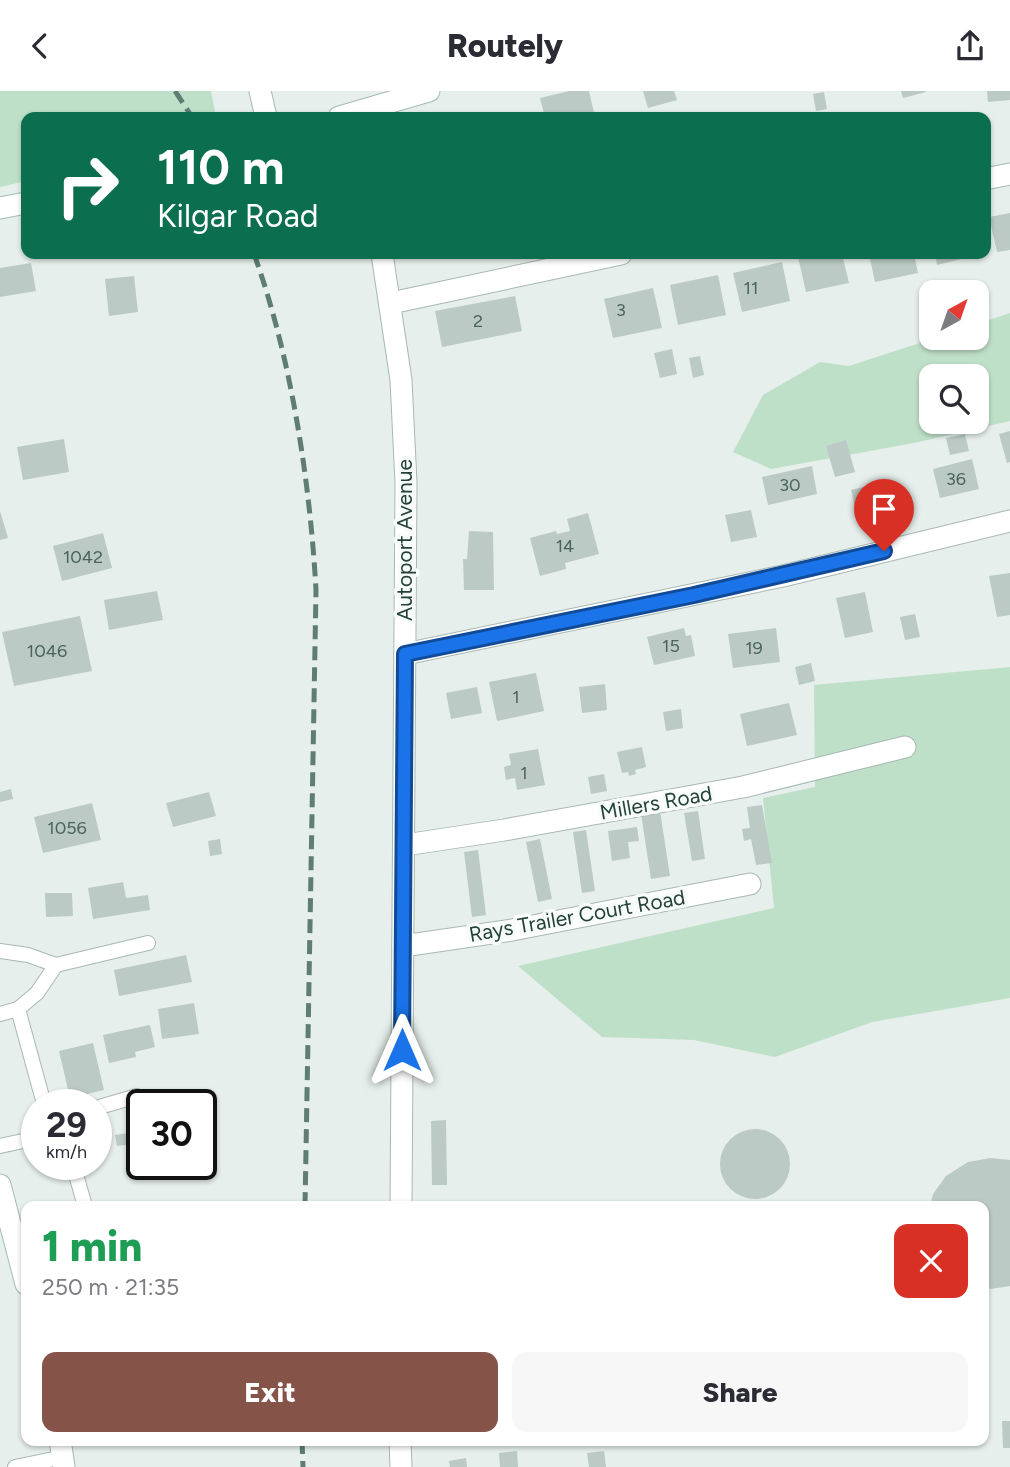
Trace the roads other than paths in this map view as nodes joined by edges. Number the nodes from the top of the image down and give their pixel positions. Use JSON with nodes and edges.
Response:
{"nodes":[{"id":1,"x":260,"y":91,"type":"edge"},
{"id":2,"x":429,"y":91,"type":"edge"},
{"id":3,"x":265,"y":112,"type":"edge"},
{"id":4,"x":361,"y":112,"type":"edge"},
{"id":5,"x":1010,"y":174,"type":"edge"},
{"id":6,"x":991,"y":178,"type":"edge"},
{"id":7,"x":21,"y":204,"type":"edge"},
{"id":8,"x":0,"y":208,"type":"edge"},
{"id":9,"x":383,"y":259,"type":"edge"},
{"id":10,"x":598,"y":259,"type":"edge"},
{"id":11,"x":391,"y":303,"type":"junction"},
{"id":12,"x":1010,"y":521,"type":"edge"},
{"id":13,"x":405,"y":654,"type":"junction"},
{"id":14,"x":905,"y":747,"type":"dead end"},
{"id":15,"x":405,"y":845,"type":"junction"},
{"id":16,"x":750,"y":884,"type":"dead end"},
{"id":17,"x":148,"y":943,"type":"dead end"},
{"id":18,"x":403,"y":946,"type":"junction"},
{"id":19,"x":0,"y":951,"type":"edge"},
{"id":20,"x":56,"y":965,"type":"junction"},
{"id":21,"x":18,"y":1010,"type":"junction"},
{"id":22,"x":0,"y":1014,"type":"edge"},
{"id":23,"x":40,"y":1089,"type":"edge"},
{"id":24,"x":21,"y":1141,"type":"edge"},
{"id":25,"x":0,"y":1146,"type":"edge"},
{"id":26,"x":78,"y":1180,"type":"edge"},
{"id":27,"x":0,"y":1185,"type":"edge"},
{"id":28,"x":84,"y":1201,"type":"edge"},
{"id":29,"x":401,"y":1201,"type":"edge"},
{"id":30,"x":21,"y":1266,"type":"edge"},
{"id":31,"x":400,"y":1446,"type":"edge"},
{"id":32,"x":62,"y":1455,"type":"edge"},
{"id":33,"x":15,"y":1467,"type":"edge"},
{"id":34,"x":401,"y":1467,"type":"edge"}],
"edges":[{"from":1,"to":3,"type":"street"},
{"from":2,"to":4,"type":"street"},
{"from":5,"to":6,"type":"street"},
{"from":7,"to":8,"type":"street"},
{"from":9,"to":11,"type":"street","name":"Autoport Avenue"},
{"from":10,"to":11,"type":"street"},
{"from":11,"to":13,"type":"street","name":"Autoport Avenue"},
{"from":12,"to":13,"type":"street"},
{"from":13,"to":15,"type":"street","name":"Autoport Avenue"},
{"from":14,"to":15,"type":"street","name":"Millers Road"},
{"from":15,"to":18,"type":"street","name":"Autoport Avenue"},
{"from":16,"to":18,"type":"street","name":"Rays Trailer Court Road"},
{"from":17,"to":20,"type":"lane"},
{"from":18,"to":29,"type":"street","name":"Autoport Avenue"},
{"from":19,"to":20,"type":"lane"},
{"from":20,"to":21,"type":"lane"},
{"from":21,"to":22,"type":"lane"},
{"from":21,"to":23,"type":"lane"},
{"from":24,"to":25,"type":"lane"},
{"from":26,"to":28,"type":"lane"},
{"from":27,"to":30,"type":"street"},
{"from":31,"to":34,"type":"street"},
{"from":32,"to":33,"type":"lane"}]}
